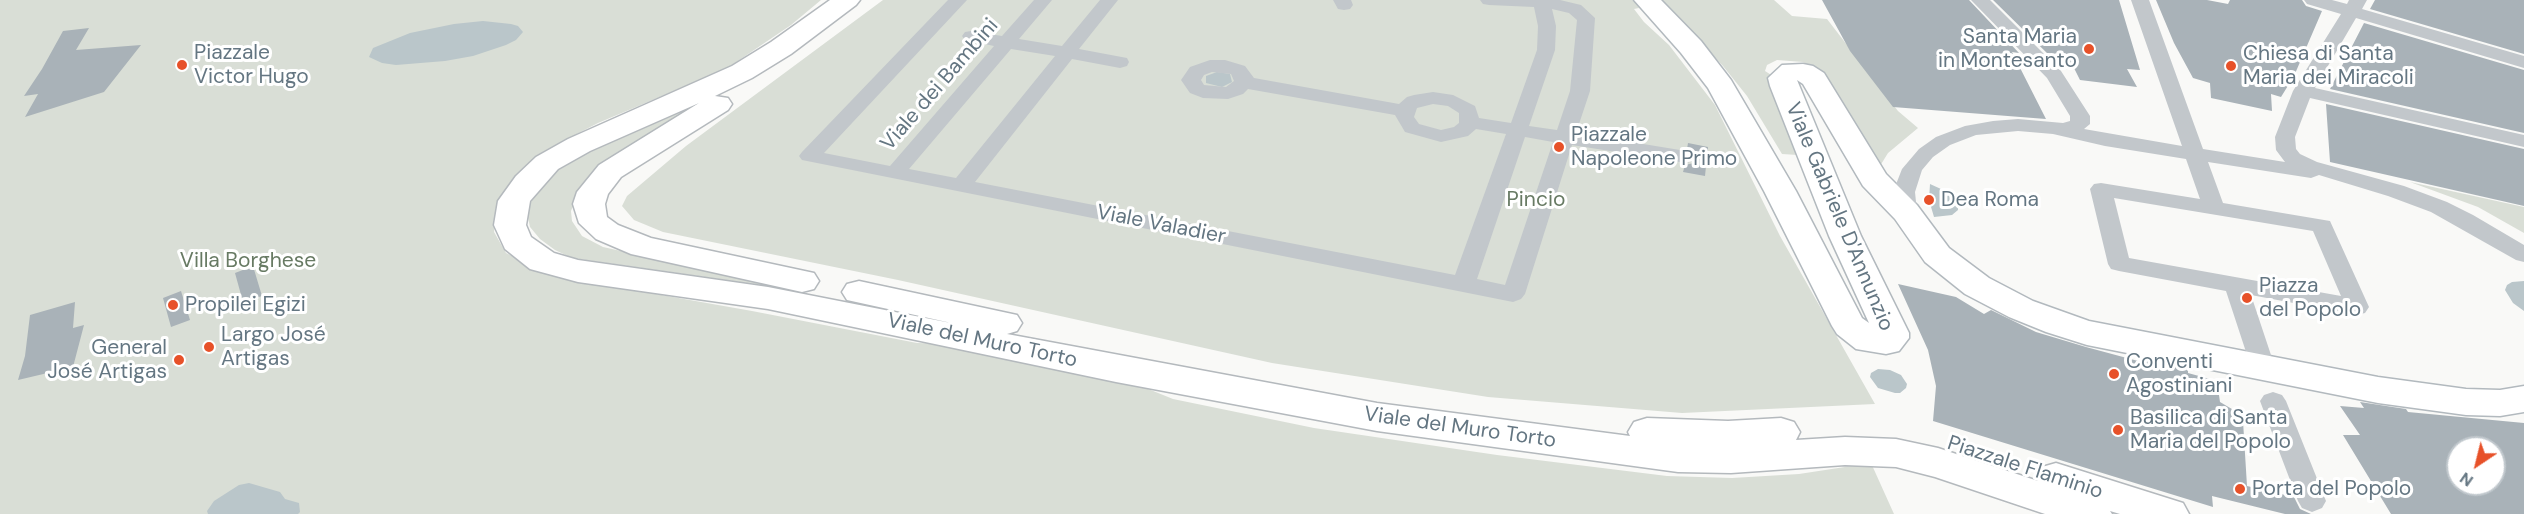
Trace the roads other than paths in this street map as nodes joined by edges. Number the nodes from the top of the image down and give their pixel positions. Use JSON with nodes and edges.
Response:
{"nodes":[{"id":1,"x":847,"y":0,"type":"edge"},
{"id":2,"x":868,"y":0,"type":"edge"},
{"id":3,"x":958,"y":0,"type":"edge"},
{"id":4,"x":1043,"y":0,"type":"edge"},
{"id":5,"x":1109,"y":0,"type":"edge"},
{"id":6,"x":1489,"y":0,"type":"edge"},
{"id":7,"x":1541,"y":0,"type":"edge"},
{"id":8,"x":1647,"y":0,"type":"edge"},
{"id":9,"x":1980,"y":0,"type":"edge"},
{"id":10,"x":2140,"y":0,"type":"edge"},
{"id":11,"x":2313,"y":0,"type":"edge"},
{"id":12,"x":2355,"y":6,"type":"edge"},
{"id":13,"x":971,"y":36,"type":"dead end"},
{"id":14,"x":1007,"y":42,"type":"junction"},
{"id":15,"x":1066,"y":53,"type":"junction"},
{"id":16,"x":1120,"y":62,"type":"dead end"},
{"id":17,"x":2524,"y":62,"type":"edge"},
{"id":18,"x":1244,"y":82,"type":"dead end"},
{"id":19,"x":2303,"y":91,"type":"junction"},
{"id":20,"x":1404,"y":111,"type":"junction"},
{"id":21,"x":1470,"y":122,"type":"junction"},
{"id":22,"x":1517,"y":129,"type":"junction"},
{"id":23,"x":2055,"y":129,"type":"junction"},
{"id":24,"x":1566,"y":137,"type":"junction"},
{"id":25,"x":2524,"y":141,"type":"edge"},
{"id":26,"x":2196,"y":154,"type":"junction"},
{"id":27,"x":1686,"y":157,"type":"dead end"},
{"id":28,"x":895,"y":173,"type":"junction"},
{"id":29,"x":2331,"y":174,"type":"junction"},
{"id":30,"x":961,"y":186,"type":"junction"},
{"id":31,"x":2214,"y":208,"type":"junction"},
{"id":32,"x":1906,"y":212,"type":"junction"},
{"id":33,"x":2524,"y":255,"type":"edge"},
{"id":34,"x":2236,"y":285,"type":"junction"},
{"id":35,"x":1463,"y":286,"type":"junction"},
{"id":36,"x":2259,"y":355,"type":"dead end"},
{"id":37,"x":2524,"y":399,"type":"edge"},
{"id":38,"x":2273,"y":401,"type":"dead end"},
{"id":39,"x":1882,"y":440,"type":"junction"},
{"id":40,"x":2312,"y":501,"type":"dead end"},
{"id":41,"x":2092,"y":514,"type":"edge"},
{"id":42,"x":2169,"y":514,"type":"edge"}],
"edges":[{"from":1,"to":39,"type":"main road","name":"Viale del Muro Torto"},
{"from":2,"to":39,"type":"main road","name":"Viale del Muro Torto"},
{"from":3,"to":28,"type":"street","name":"Viale Valadier"},
{"from":4,"to":14,"type":"street","name":"Viale dei Bambini"},
{"from":5,"to":15,"type":"street"},
{"from":6,"to":7,"type":"street"},
{"from":7,"to":22,"type":"street"},
{"from":7,"to":24,"type":"street"},
{"from":8,"to":32,"type":"main road","name":"Viale Gabriele D'Annunzio"},
{"from":9,"to":23,"type":"street"},
{"from":10,"to":26,"type":"street"},
{"from":11,"to":12,"type":"street"},
{"from":12,"to":17,"type":"street"},
{"from":12,"to":19,"type":"street"},
{"from":13,"to":14,"type":"street"},
{"from":14,"to":15,"type":"street"},
{"from":14,"to":28,"type":"street","name":"Viale dei Bambini"},
{"from":15,"to":16,"type":"street"},
{"from":15,"to":30,"type":"street"},
{"from":18,"to":20,"type":"street"},
{"from":19,"to":25,"type":"street"},
{"from":19,"to":29,"type":"street"},
{"from":20,"to":21,"type":"street"},
{"from":20,"to":21,"type":"street"},
{"from":21,"to":22,"type":"street"},
{"from":22,"to":24,"type":"street"},
{"from":22,"to":35,"type":"street"},
{"from":23,"to":26,"type":"street"},
{"from":23,"to":32,"type":"street"},
{"from":24,"to":27,"type":"street"},
{"from":24,"to":35,"type":"street","name":"Viale Valadier"},
{"from":26,"to":29,"type":"street"},
{"from":26,"to":31,"type":"street"},
{"from":28,"to":30,"type":"street","name":"Viale Valadier"},
{"from":29,"to":33,"type":"street"},
{"from":30,"to":35,"type":"street","name":"Viale Valadier"},
{"from":31,"to":34,"type":"street"},
{"from":31,"to":34,"type":"street"},
{"from":32,"to":37,"type":"main road"},
{"from":34,"to":36,"type":"street"},
{"from":38,"to":40,"type":"street"},
{"from":39,"to":41,"type":"main road","name":"Piazzale Flaminio"},
{"from":39,"to":42,"type":"main road","name":"Piazzale Flaminio"}]}
